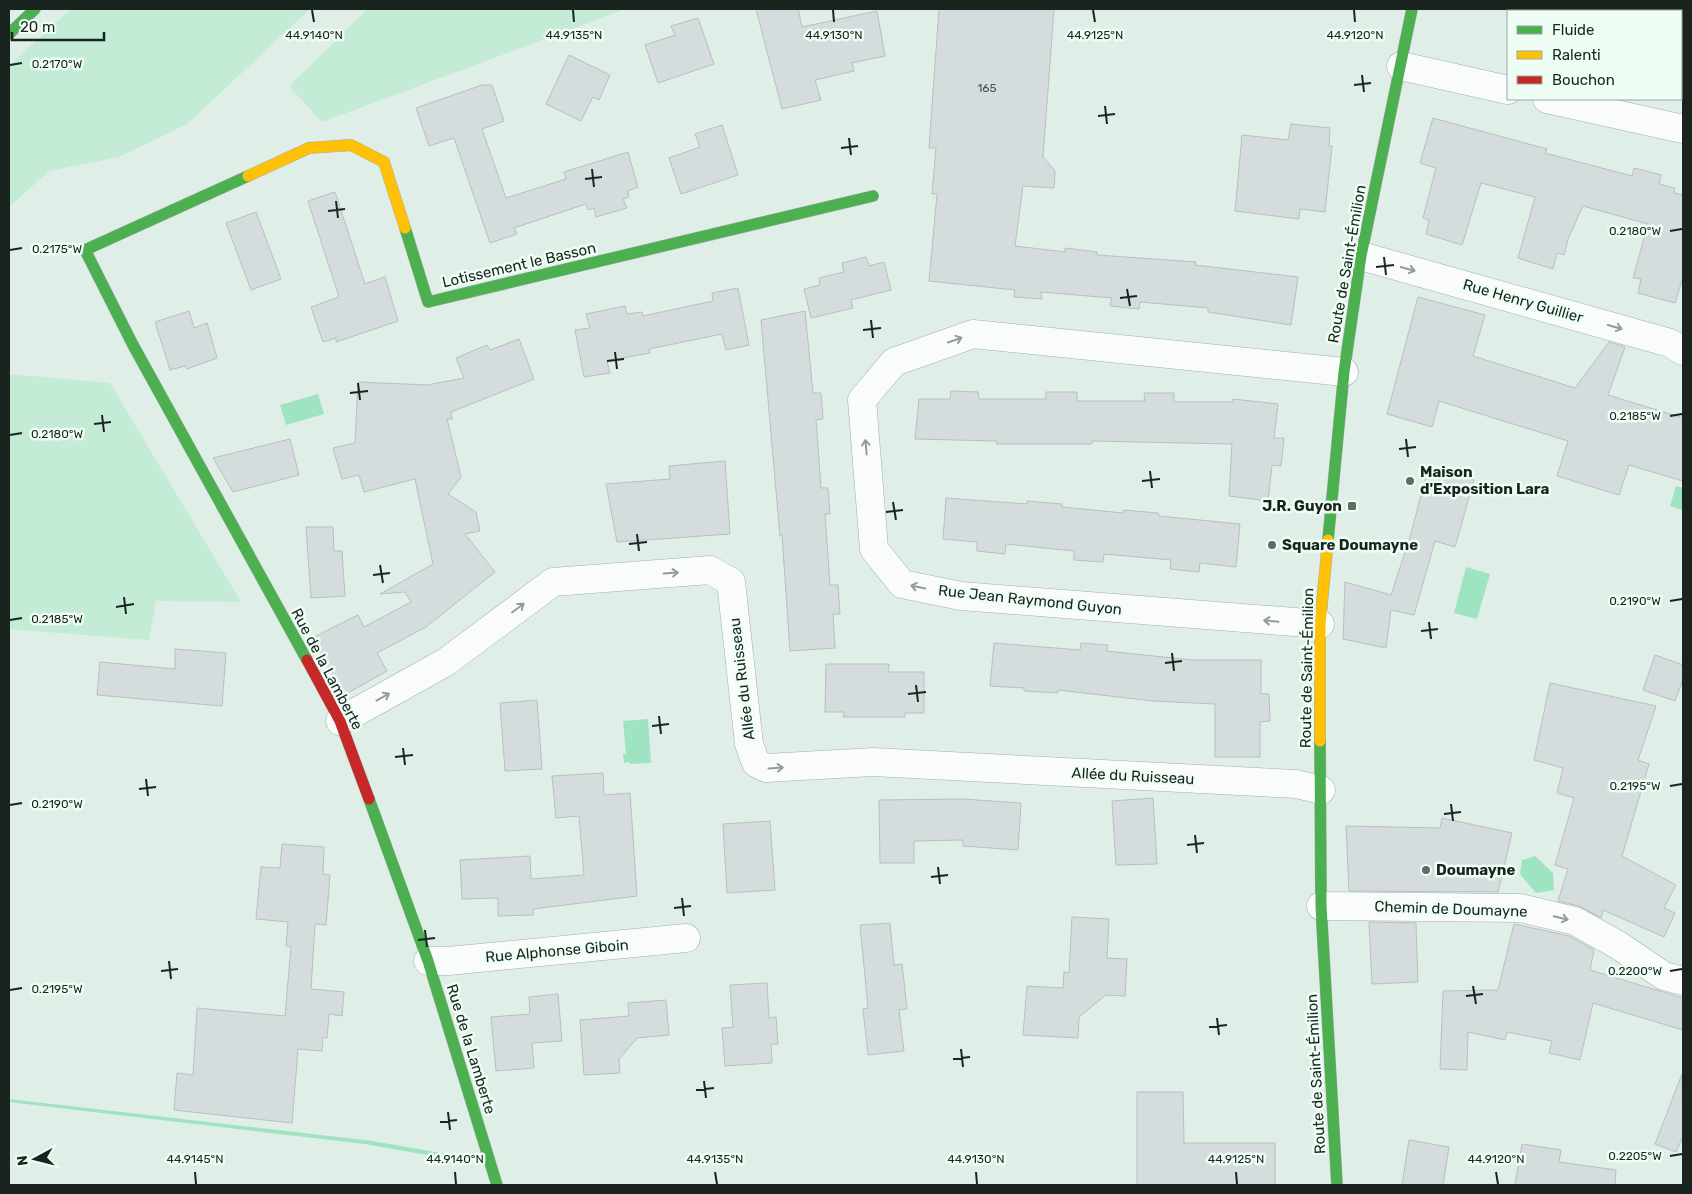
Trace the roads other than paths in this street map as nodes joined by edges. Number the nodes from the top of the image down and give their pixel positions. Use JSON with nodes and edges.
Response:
{"nodes":[{"id":1,"x":36,"y":9,"type":"edge"},
{"id":2,"x":1412,"y":9,"type":"edge"},
{"id":3,"x":9,"y":34,"type":"edge"},
{"id":4,"x":1401,"y":66,"type":"junction"},
{"id":5,"x":1507,"y":90,"type":"edge"},
{"id":6,"x":1552,"y":100,"type":"edge"},
{"id":7,"x":1683,"y":129,"type":"edge"},
{"id":8,"x":873,"y":196,"type":"dead end"},
{"id":9,"x":85,"y":250,"type":"joint"},
{"id":10,"x":1361,"y":256,"type":"junction"},
{"id":11,"x":1683,"y":350,"type":"edge"},
{"id":12,"x":1344,"y":372,"type":"junction"},
{"id":13,"x":1320,"y":624,"type":"junction"},
{"id":14,"x":340,"y":721,"type":"junction"},
{"id":15,"x":1321,"y":790,"type":"junction"},
{"id":16,"x":1322,"y":906,"type":"junction"},
{"id":17,"x":686,"y":938,"type":"dead end"},
{"id":18,"x":428,"y":961,"type":"junction"},
{"id":19,"x":1683,"y":981,"type":"edge"},
{"id":20,"x":498,"y":1185,"type":"edge"},
{"id":21,"x":1337,"y":1185,"type":"edge"}],
"edges":[{"from":1,"to":3,"type":"street"},
{"from":2,"to":4,"type":"street","name":"Route de Saint-Émilion"},
{"from":4,"to":5,"type":"street"},
{"from":4,"to":10,"type":"street","name":"Route de Saint-Émilion"},
{"from":6,"to":7,"type":"street"},
{"from":8,"to":9,"type":"street","name":"Lotissement le Basson"},
{"from":9,"to":14,"type":"street","name":"Rue de la Lamberte"},
{"from":10,"to":11,"type":"street","name":"Rue Henry Guillier","one_way":true},
{"from":10,"to":12,"type":"street","name":"Route de Saint-Émilion"},
{"from":12,"to":13,"type":"street","name":"Route de Saint-Émilion"},
{"from":13,"to":12,"type":"street","name":"Rue Jean Raymond Guyon","one_way":true},
{"from":13,"to":15,"type":"street","name":"Route de Saint-Émilion"},
{"from":14,"to":15,"type":"street","name":"Allée du Ruisseau","one_way":true},
{"from":14,"to":18,"type":"street","name":"Rue de la Lamberte"},
{"from":15,"to":16,"type":"street","name":"Route de Saint-Émilion"},
{"from":16,"to":19,"type":"street","name":"Chemin de Doumayne","one_way":true},
{"from":16,"to":21,"type":"street","name":"Route de Saint-Émilion"},
{"from":17,"to":18,"type":"street","name":"Rue Alphonse Giboin"},
{"from":18,"to":20,"type":"street","name":"Rue de la Lamberte"}]}
